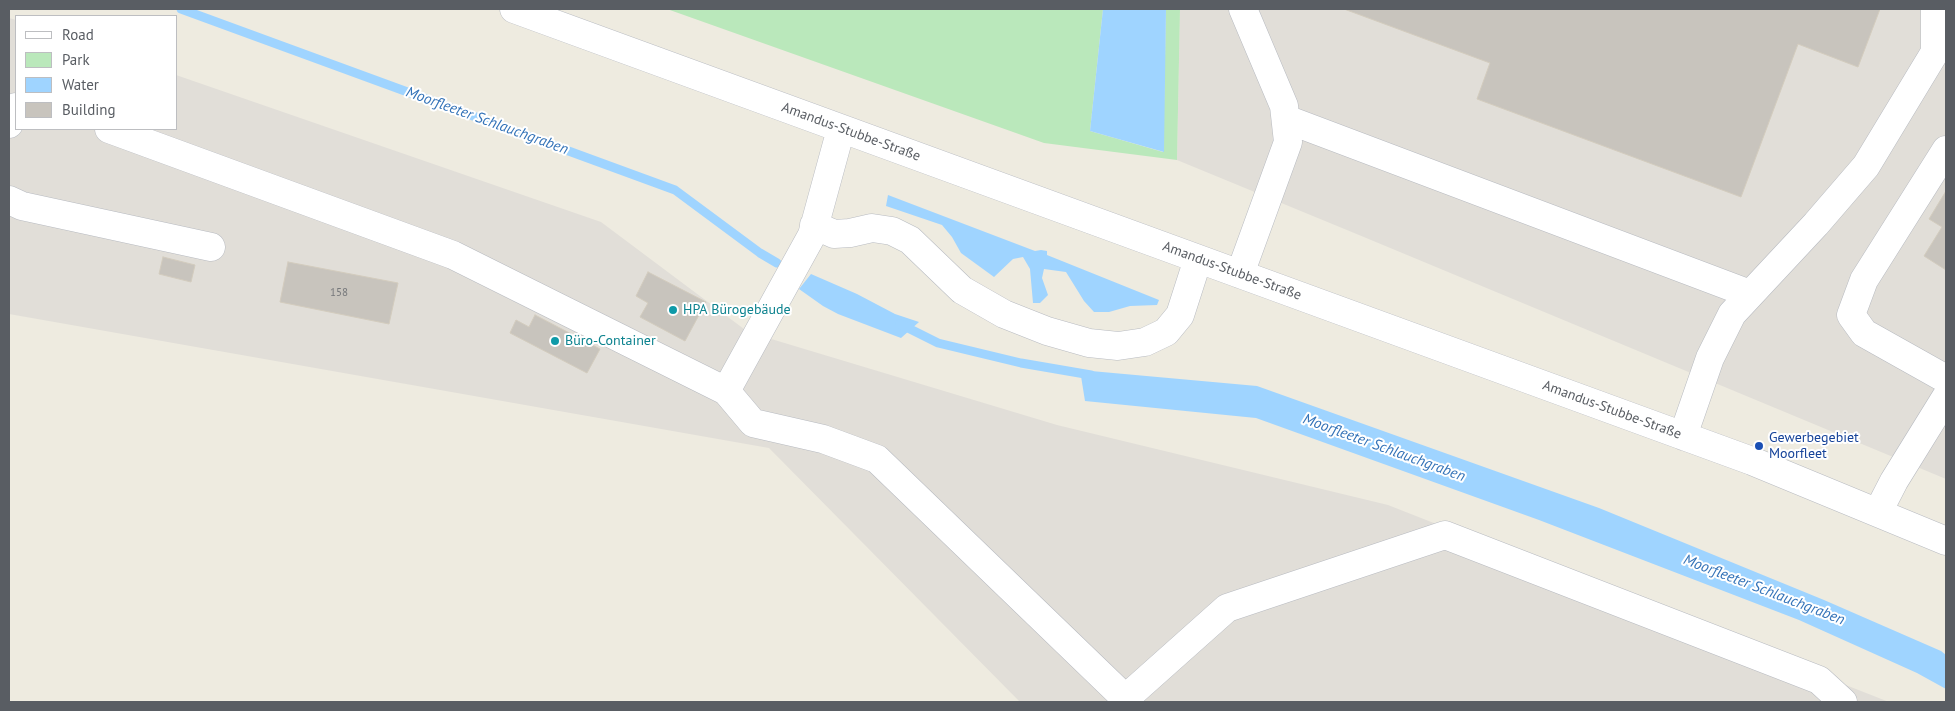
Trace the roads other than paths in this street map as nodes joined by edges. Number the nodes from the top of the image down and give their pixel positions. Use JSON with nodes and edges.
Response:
{"nodes":[{"id":1,"x":514,"y":9,"type":"edge"},
{"id":2,"x":1243,"y":9,"type":"edge"},
{"id":3,"x":1935,"y":9,"type":"edge"},
{"id":4,"x":15,"y":109,"type":"edge"},
{"id":5,"x":1286,"y":119,"type":"junction"},
{"id":6,"x":9,"y":124,"type":"edge"},
{"id":7,"x":841,"y":128,"type":"junction"},
{"id":8,"x":112,"y":130,"type":"edge"},
{"id":9,"x":1946,"y":150,"type":"edge"},
{"id":10,"x":9,"y":200,"type":"edge"},
{"id":11,"x":811,"y":234,"type":"junction"},
{"id":12,"x":211,"y":246,"type":"dead end"},
{"id":13,"x":1198,"y":259,"type":"junction"},
{"id":14,"x":1240,"y":274,"type":"junction"},
{"id":15,"x":1750,"y":294,"type":"junction"},
{"id":16,"x":1946,"y":379,"type":"edge"},
{"id":17,"x":726,"y":391,"type":"junction"},
{"id":18,"x":1946,"y":397,"type":"edge"},
{"id":19,"x":1683,"y":436,"type":"junction"},
{"id":20,"x":1878,"y":512,"type":"junction"},
{"id":21,"x":1946,"y":541,"type":"edge"},
{"id":22,"x":1127,"y":700,"type":"edge"},
{"id":23,"x":1843,"y":702,"type":"edge"}],
"edges":[{"from":1,"to":7,"type":"street","name":"Amandus-Stubbe-Straße"},
{"from":2,"to":5,"type":"street"},
{"from":3,"to":15,"type":"street"},
{"from":4,"to":6,"type":"street"},
{"from":5,"to":14,"type":"street"},
{"from":5,"to":15,"type":"street"},
{"from":7,"to":11,"type":"street"},
{"from":7,"to":13,"type":"street","name":"Amandus-Stubbe-Straße"},
{"from":8,"to":17,"type":"street"},
{"from":9,"to":16,"type":"street"},
{"from":10,"to":12,"type":"street"},
{"from":11,"to":13,"type":"street"},
{"from":11,"to":17,"type":"street"},
{"from":13,"to":14,"type":"street","name":"Amandus-Stubbe-Straße"},
{"from":14,"to":19,"type":"street","name":"Amandus-Stubbe-Straße"},
{"from":15,"to":19,"type":"street"},
{"from":17,"to":22,"type":"street"},
{"from":18,"to":20,"type":"street"},
{"from":19,"to":20,"type":"street","name":"Amandus-Stubbe-Straße"},
{"from":20,"to":21,"type":"street","name":"Amandus-Stubbe-Straße"},
{"from":22,"to":23,"type":"street"}]}
